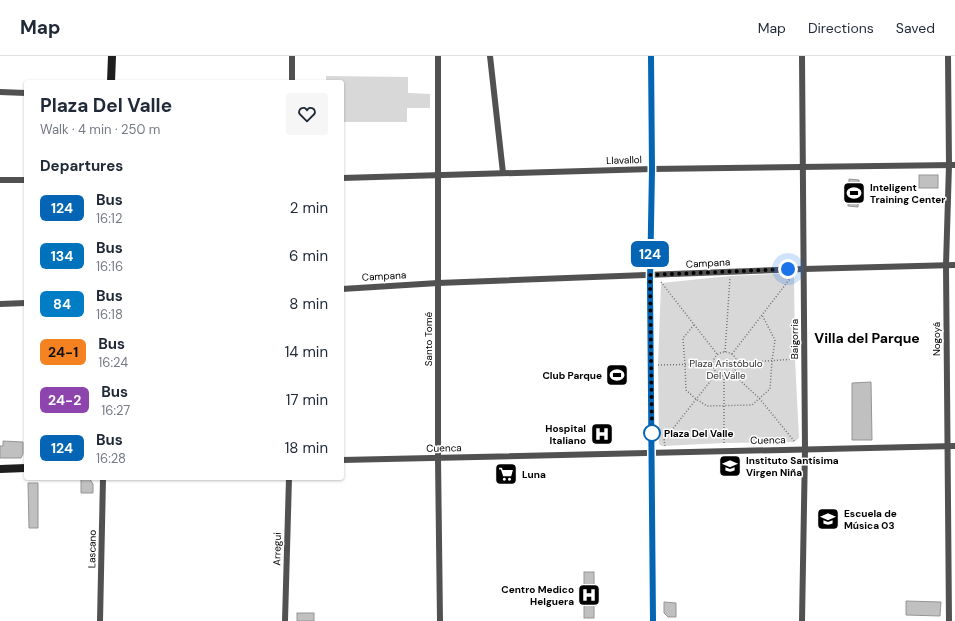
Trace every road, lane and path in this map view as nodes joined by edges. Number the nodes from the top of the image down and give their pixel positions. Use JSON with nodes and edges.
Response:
{"nodes":[{"id":1,"x":112,"y":56,"type":"edge"},
{"id":2,"x":292,"y":56,"type":"edge"},
{"id":3,"x":438,"y":56,"type":"edge"},
{"id":4,"x":490,"y":56,"type":"edge"},
{"id":5,"x":651,"y":56,"type":"edge"},
{"id":6,"x":802,"y":56,"type":"edge"},
{"id":7,"x":948,"y":56,"type":"edge"},
{"id":8,"x":111,"y":80,"type":"edge"},
{"id":9,"x":292,"y":80,"type":"edge"},
{"id":10,"x":0,"y":92,"type":"edge"},
{"id":11,"x":24,"y":93,"type":"edge"},
{"id":12,"x":952,"y":165,"type":"edge"},
{"id":13,"x":803,"y":167,"type":"junction"},
{"id":14,"x":652,"y":169,"type":"junction"},
{"id":15,"x":503,"y":173,"type":"junction"},
{"id":16,"x":438,"y":176,"type":"junction"},
{"id":17,"x":344,"y":178,"type":"edge"},
{"id":18,"x":0,"y":180,"type":"edge"},
{"id":19,"x":24,"y":180,"type":"edge"},
{"id":20,"x":946,"y":265,"type":"junction"},
{"id":21,"x":955,"y":266,"type":"edge"},
{"id":22,"x":804,"y":269,"type":"junction"},
{"id":23,"x":794,"y":273,"type":"dead end"},
{"id":24,"x":650,"y":275,"type":"junction"},
{"id":25,"x":661,"y":275,"type":"junction"},
{"id":26,"x":730,"y":276,"type":"dead end"},
{"id":27,"x":438,"y":283,"type":"junction"},
{"id":28,"x":344,"y":288,"type":"edge"},
{"id":29,"x":24,"y":303,"type":"edge"},
{"id":30,"x":0,"y":304,"type":"edge"},
{"id":31,"x":762,"y":315,"type":"junction"},
{"id":32,"x":694,"y":325,"type":"junction"},
{"id":33,"x":725,"y":352,"type":"junction"},
{"id":34,"x":717,"y":354,"type":"junction"},
{"id":35,"x":732,"y":354,"type":"junction"},
{"id":36,"x":795,"y":359,"type":"dead end"},
{"id":37,"x":772,"y":361,"type":"junction"},
{"id":38,"x":738,"y":363,"type":"junction"},
{"id":39,"x":712,"y":364,"type":"junction"},
{"id":40,"x":658,"y":365,"type":"dead end"},
{"id":41,"x":685,"y":365,"type":"junction"},
{"id":42,"x":716,"y":374,"type":"junction"},
{"id":43,"x":733,"y":374,"type":"junction"},
{"id":44,"x":724,"y":378,"type":"junction"},
{"id":45,"x":759,"y":398,"type":"junction"},
{"id":46,"x":696,"y":399,"type":"junction"},
{"id":47,"x":723,"y":405,"type":"junction"},
{"id":48,"x":805,"y":441,"type":"junction"},
{"id":49,"x":724,"y":443,"type":"dead end"},
{"id":50,"x":947,"y":446,"type":"junction"},
{"id":51,"x":955,"y":446,"type":"edge"},
{"id":52,"x":805,"y":450,"type":"junction"},
{"id":53,"x":652,"y":452,"type":"junction"},
{"id":54,"x":665,"y":452,"type":"junction"},
{"id":55,"x":438,"y":458,"type":"junction"},
{"id":56,"x":344,"y":460,"type":"edge"},
{"id":57,"x":24,"y":468,"type":"edge"},
{"id":58,"x":0,"y":469,"type":"edge"},
{"id":59,"x":103,"y":480,"type":"edge"},
{"id":60,"x":289,"y":480,"type":"edge"},
{"id":61,"x":100,"y":621,"type":"edge"},
{"id":62,"x":285,"y":621,"type":"edge"},
{"id":63,"x":440,"y":621,"type":"edge"},
{"id":64,"x":653,"y":621,"type":"edge"},
{"id":65,"x":802,"y":621,"type":"edge"},
{"id":66,"x":949,"y":621,"type":"edge"}],
"edges":[{"from":1,"to":8,"type":"street"},
{"from":2,"to":9,"type":"street"},
{"from":3,"to":16,"type":"street","name":"Santo Tomé"},
{"from":4,"to":15,"type":"street"},
{"from":5,"to":14,"type":"street"},
{"from":6,"to":13,"type":"street","name":"Baigorria"},
{"from":7,"to":12,"type":"street","name":"Nogoyá"},
{"from":10,"to":11,"type":"street"},
{"from":12,"to":13,"type":"street","name":"Llavallol"},
{"from":12,"to":20,"type":"street","name":"Nogoyá"},
{"from":13,"to":14,"type":"street","name":"Llavallol"},
{"from":13,"to":22,"type":"street","name":"Baigorria"},
{"from":14,"to":15,"type":"street","name":"Llavallol"},
{"from":14,"to":24,"type":"street"},
{"from":15,"to":16,"type":"street","name":"Llavallol"},
{"from":16,"to":17,"type":"street","name":"Llavallol"},
{"from":16,"to":27,"type":"street","name":"Santo Tomé"},
{"from":18,"to":19,"type":"street"},
{"from":20,"to":21,"type":"street","name":"Campana"},
{"from":20,"to":22,"type":"street","name":"Campana"},
{"from":20,"to":50,"type":"street","name":"Nogoyá"},
{"from":22,"to":25,"type":"street","name":"Campana"},
{"from":22,"to":48,"type":"street","name":"Baigorria"},
{"from":23,"to":31,"type":"path"},
{"from":24,"to":25,"type":"street","name":"Campana"},
{"from":24,"to":27,"type":"street","name":"Campana"},
{"from":24,"to":53,"type":"street"},
{"from":25,"to":32,"type":"path"},
{"from":26,"to":33,"type":"path"},
{"from":27,"to":28,"type":"street","name":"Campana"},
{"from":27,"to":55,"type":"street","name":"Santo Tomé"},
{"from":29,"to":30,"type":"street"},
{"from":31,"to":35,"type":"path"},
{"from":31,"to":37,"type":"path"},
{"from":32,"to":34,"type":"path"},
{"from":32,"to":41,"type":"path"},
{"from":33,"to":34,"type":"path"},
{"from":33,"to":35,"type":"path"},
{"from":34,"to":39,"type":"path"},
{"from":35,"to":38,"type":"path"},
{"from":36,"to":37,"type":"path"},
{"from":37,"to":38,"type":"path"},
{"from":37,"to":45,"type":"path"},
{"from":38,"to":43,"type":"path"},
{"from":39,"to":41,"type":"path"},
{"from":39,"to":42,"type":"path"},
{"from":40,"to":41,"type":"path"},
{"from":41,"to":46,"type":"path"},
{"from":42,"to":44,"type":"path"},
{"from":42,"to":46,"type":"path"},
{"from":43,"to":44,"type":"path"},
{"from":43,"to":45,"type":"path"},
{"from":44,"to":47,"type":"path"},
{"from":45,"to":47,"type":"path"},
{"from":45,"to":48,"type":"path"},
{"from":46,"to":47,"type":"path"},
{"from":46,"to":54,"type":"path"},
{"from":47,"to":49,"type":"path"},
{"from":48,"to":52,"type":"street","name":"Baigorria"},
{"from":50,"to":51,"type":"street","name":"Cuenca"},
{"from":50,"to":52,"type":"street","name":"Cuenca"},
{"from":50,"to":66,"type":"street","name":"Nogoyá"},
{"from":52,"to":54,"type":"street","name":"Cuenca"},
{"from":52,"to":65,"type":"street","name":"Baigorria"},
{"from":53,"to":54,"type":"street","name":"Cuenca"},
{"from":53,"to":55,"type":"street","name":"Cuenca"},
{"from":53,"to":64,"type":"street"},
{"from":55,"to":56,"type":"street","name":"Cuenca"},
{"from":55,"to":63,"type":"street","name":"Santo Tomé"},
{"from":57,"to":58,"type":"street"},
{"from":59,"to":61,"type":"street","name":"Lascano"},
{"from":60,"to":62,"type":"street","name":"Arregui"}]}
